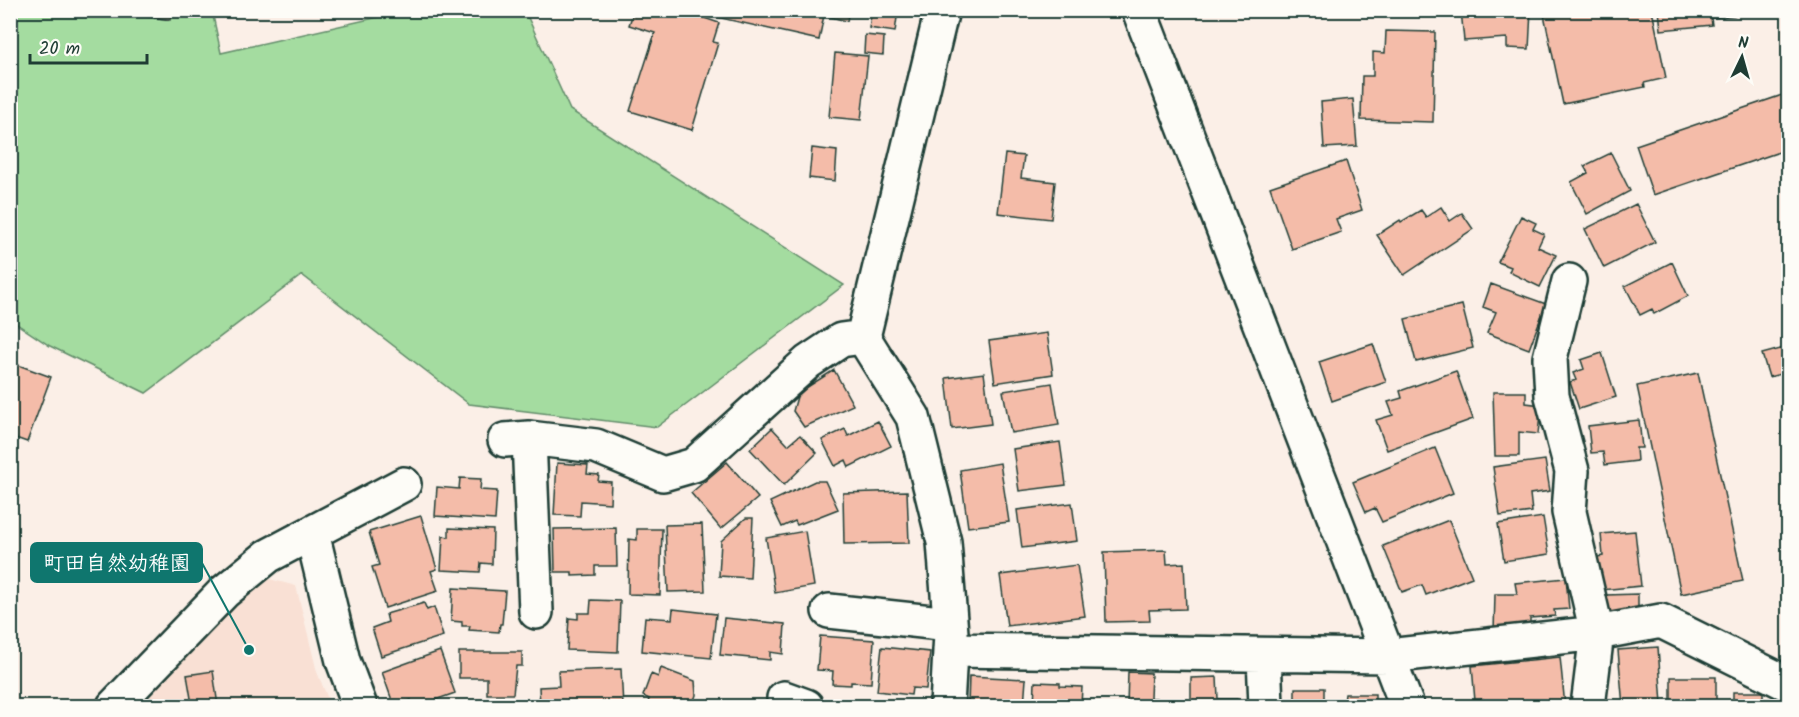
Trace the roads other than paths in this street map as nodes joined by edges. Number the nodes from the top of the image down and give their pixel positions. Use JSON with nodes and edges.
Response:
{"nodes":[{"id":1,"x":942,"y":10,"type":"edge"},
{"id":2,"x":1138,"y":10,"type":"edge"},
{"id":3,"x":1569,"y":281,"type":"dead end"},
{"id":4,"x":863,"y":337,"type":"junction"},
{"id":5,"x":404,"y":484,"type":"dead end"},
{"id":6,"x":312,"y":533,"type":"junction"},
{"id":7,"x":829,"y":611,"type":"dead end"},
{"id":8,"x":536,"y":612,"type":"dead end"},
{"id":9,"x":1597,"y":633,"type":"junction"},
{"id":10,"x":950,"y":637,"type":"junction"},
{"id":11,"x":1264,"y":656,"type":"junction"},
{"id":12,"x":1388,"y":656,"type":"junction"},
{"id":13,"x":1788,"y":684,"type":"edge"},
{"id":14,"x":114,"y":706,"type":"edge"},
{"id":15,"x":360,"y":706,"type":"edge"},
{"id":16,"x":947,"y":706,"type":"edge"},
{"id":17,"x":1266,"y":706,"type":"edge"},
{"id":18,"x":1407,"y":706,"type":"edge"},
{"id":19,"x":1588,"y":706,"type":"edge"}],
"edges":[{"from":1,"to":4,"type":"street"},
{"from":2,"to":12,"type":"street"},
{"from":3,"to":9,"type":"street"},
{"from":4,"to":8,"type":"street"},
{"from":4,"to":10,"type":"street"},
{"from":5,"to":6,"type":"street"},
{"from":6,"to":14,"type":"street"},
{"from":6,"to":15,"type":"street"},
{"from":7,"to":10,"type":"street"},
{"from":9,"to":12,"type":"street"},
{"from":9,"to":13,"type":"street"},
{"from":9,"to":19,"type":"street"},
{"from":10,"to":11,"type":"street"},
{"from":10,"to":16,"type":"street"},
{"from":11,"to":12,"type":"street"},
{"from":11,"to":17,"type":"street"},
{"from":12,"to":18,"type":"street"}]}
